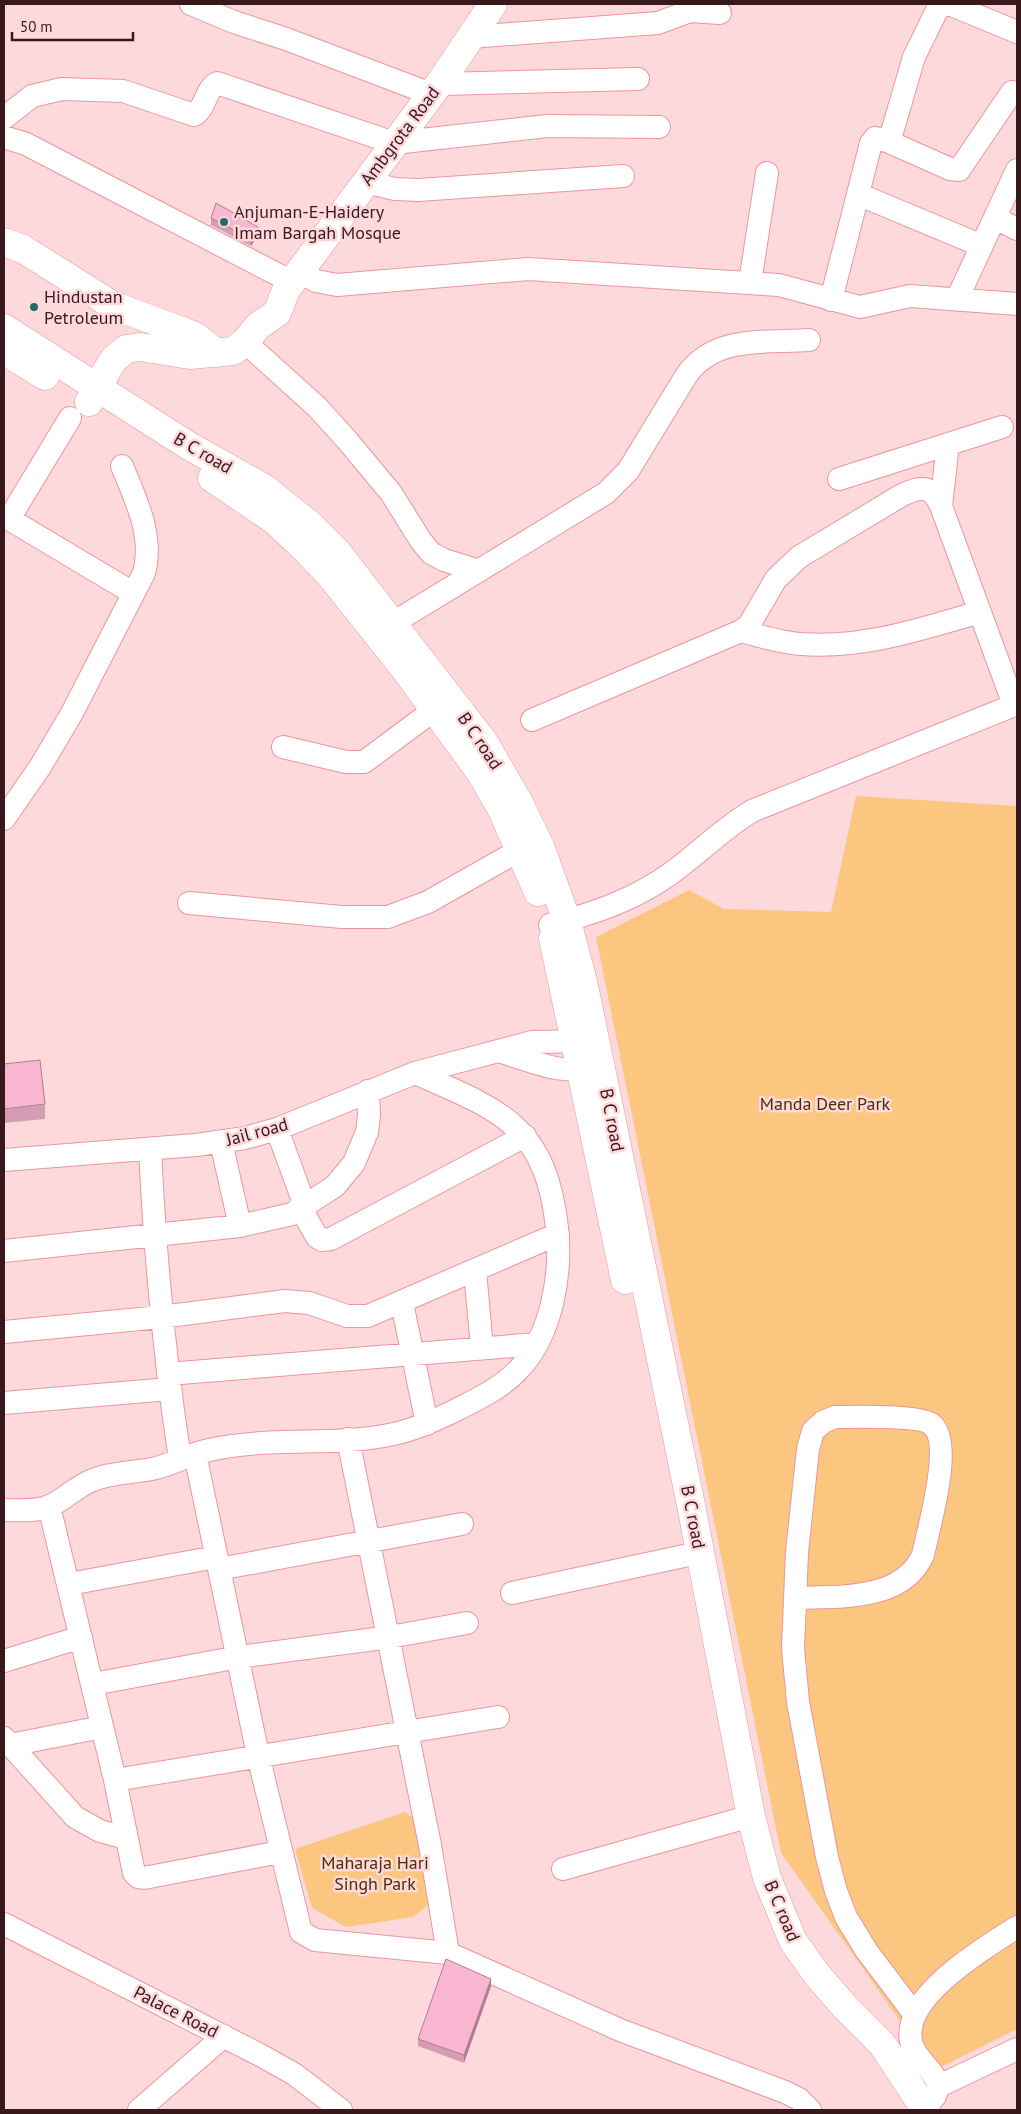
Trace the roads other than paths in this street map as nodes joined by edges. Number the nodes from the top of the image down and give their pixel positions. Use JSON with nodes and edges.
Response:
{"nodes":[{"id":1,"x":191,"y":4,"type":"edge"},
{"id":2,"x":493,"y":4,"type":"edge"},
{"id":3,"x":940,"y":4,"type":"edge"},
{"id":4,"x":949,"y":4,"type":"edge"},
{"id":5,"x":663,"y":13,"type":"edge"},
{"id":6,"x":720,"y":13,"type":"dead end"},
{"id":7,"x":1017,"y":32,"type":"edge"},
{"id":8,"x":471,"y":37,"type":"junction"},
{"id":9,"x":638,"y":79,"type":"dead end"},
{"id":10,"x":435,"y":89,"type":"junction"},
{"id":11,"x":1012,"y":92,"type":"dead end"},
{"id":12,"x":4,"y":118,"type":"edge"},
{"id":13,"x":659,"y":127,"type":"dead end"},
{"id":14,"x":4,"y":137,"type":"edge"},
{"id":15,"x":887,"y":141,"type":"junction"},
{"id":16,"x":394,"y":144,"type":"junction"},
{"id":17,"x":1017,"y":170,"type":"edge"},
{"id":18,"x":767,"y":173,"type":"dead end"},
{"id":19,"x":623,"y":176,"type":"dead end"},
{"id":20,"x":365,"y":182,"type":"junction"},
{"id":21,"x":858,"y":194,"type":"junction"},
{"id":22,"x":995,"y":218,"type":"junction"},
{"id":23,"x":1017,"y":229,"type":"edge"},
{"id":24,"x":4,"y":242,"type":"edge"},
{"id":25,"x":982,"y":246,"type":"junction"},
{"id":26,"x":293,"y":281,"type":"junction"},
{"id":27,"x":750,"y":282,"type":"junction"},
{"id":28,"x":957,"y":299,"type":"junction"},
{"id":29,"x":831,"y":300,"type":"junction"},
{"id":30,"x":1017,"y":304,"type":"edge"},
{"id":31,"x":112,"y":305,"type":"junction"},
{"id":32,"x":4,"y":328,"type":"edge"},
{"id":33,"x":251,"y":334,"type":"junction"},
{"id":34,"x":809,"y":340,"type":"dead end"},
{"id":35,"x":4,"y":351,"type":"edge"},
{"id":36,"x":216,"y":353,"type":"junction"},
{"id":37,"x":120,"y":354,"type":"junction"},
{"id":38,"x":85,"y":403,"type":"junction"},
{"id":39,"x":1002,"y":427,"type":"dead end"},
{"id":40,"x":948,"y":444,"type":"junction"},
{"id":41,"x":122,"y":466,"type":"dead end"},
{"id":42,"x":839,"y":479,"type":"dead end"},
{"id":43,"x":941,"y":506,"type":"junction"},
{"id":44,"x":6,"y":518,"type":"edge"},
{"id":45,"x":479,"y":571,"type":"junction"},
{"id":46,"x":133,"y":593,"type":"junction"},
{"id":47,"x":980,"y":612,"type":"junction"},
{"id":48,"x":393,"y":623,"type":"junction"},
{"id":49,"x":741,"y":632,"type":"junction"},
{"id":50,"x":1016,"y":704,"type":"edge"},
{"id":51,"x":434,"y":710,"type":"junction"},
{"id":52,"x":532,"y":720,"type":"dead end"},
{"id":53,"x":283,"y":747,"type":"dead end"},
{"id":54,"x":4,"y":818,"type":"edge"},
{"id":55,"x":520,"y":850,"type":"junction"},
{"id":56,"x":189,"y":903,"type":"dead end"},
{"id":57,"x":558,"y":923,"type":"junction"},
{"id":58,"x":585,"y":1042,"type":"junction"},
{"id":59,"x":498,"y":1051,"type":"junction"},
{"id":60,"x":591,"y":1069,"type":"junction"},
{"id":61,"x":415,"y":1073,"type":"junction"},
{"id":62,"x":368,"y":1090,"type":"junction"},
{"id":63,"x":277,"y":1129,"type":"junction"},
{"id":64,"x":525,"y":1136,"type":"junction"},
{"id":65,"x":221,"y":1142,"type":"junction"},
{"id":66,"x":150,"y":1149,"type":"junction"},
{"id":67,"x":4,"y":1160,"type":"edge"},
{"id":68,"x":301,"y":1209,"type":"junction"},
{"id":69,"x":240,"y":1226,"type":"junction"},
{"id":70,"x":558,"y":1234,"type":"junction"},
{"id":71,"x":154,"y":1236,"type":"junction"},
{"id":72,"x":4,"y":1251,"type":"edge"},
{"id":73,"x":475,"y":1271,"type":"junction"},
{"id":74,"x":402,"y":1303,"type":"junction"},
{"id":75,"x":161,"y":1318,"type":"junction"},
{"id":76,"x":4,"y":1332,"type":"edge"},
{"id":77,"x":537,"y":1344,"type":"junction"},
{"id":78,"x":482,"y":1348,"type":"junction"},
{"id":79,"x":412,"y":1355,"type":"junction"},
{"id":80,"x":168,"y":1382,"type":"junction"},
{"id":81,"x":4,"y":1403,"type":"edge"},
{"id":82,"x":427,"y":1424,"type":"junction"},
{"id":83,"x":348,"y":1439,"type":"junction"},
{"id":84,"x":669,"y":1447,"type":"junction"},
{"id":85,"x":187,"y":1456,"type":"junction"},
{"id":86,"x":49,"y":1506,"type":"junction"},
{"id":87,"x":4,"y":1510,"type":"edge"},
{"id":88,"x":462,"y":1524,"type":"dead end"},
{"id":89,"x":368,"y":1541,"type":"junction"},
{"id":90,"x":684,"y":1556,"type":"junction"},
{"id":91,"x":218,"y":1563,"type":"junction"},
{"id":92,"x":69,"y":1584,"type":"junction"},
{"id":93,"x":512,"y":1593,"type":"dead end"},
{"id":94,"x":795,"y":1598,"type":"junction"},
{"id":95,"x":467,"y":1623,"type":"dead end"},
{"id":96,"x":81,"y":1637,"type":"junction"},
{"id":97,"x":390,"y":1637,"type":"junction"},
{"id":98,"x":5,"y":1655,"type":"edge"},
{"id":99,"x":239,"y":1657,"type":"junction"},
{"id":100,"x":92,"y":1684,"type":"junction"},
{"id":101,"x":498,"y":1717,"type":"dead end"},
{"id":102,"x":102,"y":1727,"type":"junction"},
{"id":103,"x":406,"y":1733,"type":"junction"},
{"id":104,"x":7,"y":1741,"type":"edge"},
{"id":105,"x":258,"y":1755,"type":"junction"},
{"id":106,"x":115,"y":1780,"type":"junction"},
{"id":107,"x":744,"y":1818,"type":"junction"},
{"id":108,"x":126,"y":1838,"type":"junction"},
{"id":109,"x":280,"y":1852,"type":"junction"},
{"id":110,"x":563,"y":1869,"type":"dead end"},
{"id":111,"x":4,"y":1924,"type":"edge"},
{"id":112,"x":1017,"y":1927,"type":"edge"},
{"id":113,"x":448,"y":1953,"type":"junction"},
{"id":114,"x":915,"y":2015,"type":"junction"},
{"id":115,"x":224,"y":2036,"type":"junction"},
{"id":116,"x":1017,"y":2049,"type":"edge"},
{"id":117,"x":928,"y":2101,"type":"edge"},
{"id":118,"x":139,"y":2110,"type":"edge"},
{"id":119,"x":341,"y":2110,"type":"edge"},
{"id":120,"x":810,"y":2110,"type":"edge"}],
"edges":[{"from":1,"to":10,"type":"street"},
{"from":2,"to":8,"type":"main road","name":"Ambgrota Road"},
{"from":3,"to":15,"type":"street"},
{"from":4,"to":7,"type":"street"},
{"from":5,"to":6,"type":"street"},
{"from":5,"to":8,"type":"street"},
{"from":8,"to":10,"type":"main road","name":"Ambgrota Road"},
{"from":9,"to":10,"type":"street"},
{"from":10,"to":16,"type":"main road","name":"Ambgrota Road"},
{"from":11,"to":15,"type":"street"},
{"from":12,"to":16,"type":"street"},
{"from":13,"to":16,"type":"street"},
{"from":14,"to":26,"type":"street"},
{"from":15,"to":21,"type":"street"},
{"from":16,"to":20,"type":"main road","name":"Ambgrota Road"},
{"from":17,"to":22,"type":"street"},
{"from":18,"to":27,"type":"street"},
{"from":19,"to":20,"type":"street"},
{"from":20,"to":26,"type":"main road","name":"Ambgrota Road"},
{"from":21,"to":25,"type":"street"},
{"from":21,"to":29,"type":"street"},
{"from":22,"to":23,"type":"street"},
{"from":22,"to":25,"type":"street"},
{"from":24,"to":31,"type":"main road"},
{"from":25,"to":28,"type":"street"},
{"from":26,"to":27,"type":"street"},
{"from":26,"to":33,"type":"main road","name":"Ambgrota Road"},
{"from":27,"to":29,"type":"street"},
{"from":28,"to":29,"type":"street"},
{"from":28,"to":30,"type":"street"},
{"from":31,"to":36,"type":"main road"},
{"from":31,"to":37,"type":"main road"},
{"from":32,"to":38,"type":"main road","name":"B C road"},
{"from":33,"to":36,"type":"main road","name":"Ambgrota Road"},
{"from":33,"to":45,"type":"street"},
{"from":34,"to":45,"type":"street"},
{"from":35,"to":38,"type":"main road"},
{"from":36,"to":37,"type":"main road"},
{"from":37,"to":38,"type":"main road"},
{"from":38,"to":44,"type":"street"},
{"from":38,"to":48,"type":"main road","name":"B C road"},
{"from":38,"to":51,"type":"main road"},
{"from":39,"to":40,"type":"street"},
{"from":40,"to":42,"type":"street"},
{"from":40,"to":43,"type":"street"},
{"from":41,"to":46,"type":"street"},
{"from":43,"to":47,"type":"street"},
{"from":43,"to":49,"type":"street"},
{"from":44,"to":46,"type":"street"},
{"from":45,"to":48,"type":"street"},
{"from":46,"to":54,"type":"street"},
{"from":47,"to":49,"type":"street"},
{"from":47,"to":50,"type":"street"},
{"from":48,"to":57,"type":"main road","name":"B C road"},
{"from":49,"to":52,"type":"street"},
{"from":50,"to":57,"type":"street"},
{"from":51,"to":53,"type":"street"},
{"from":51,"to":55,"type":"main road"},
{"from":55,"to":56,"type":"street"},
{"from":55,"to":57,"type":"main road"},
{"from":57,"to":58,"type":"main road"},
{"from":58,"to":59,"type":"street","name":"Jail road"},
{"from":58,"to":60,"type":"main road"},
{"from":59,"to":60,"type":"street"},
{"from":59,"to":61,"type":"street","name":"Jail road"},
{"from":60,"to":84,"type":"main road"},
{"from":61,"to":62,"type":"street","name":"Jail road"},
{"from":61,"to":64,"type":"street"},
{"from":62,"to":63,"type":"street","name":"Jail road"},
{"from":62,"to":68,"type":"street"},
{"from":63,"to":65,"type":"street","name":"Jail road"},
{"from":63,"to":68,"type":"street"},
{"from":64,"to":68,"type":"street"},
{"from":64,"to":70,"type":"street"},
{"from":65,"to":66,"type":"street","name":"Jail road"},
{"from":65,"to":69,"type":"street"},
{"from":66,"to":67,"type":"street","name":"Jail road"},
{"from":66,"to":71,"type":"street"},
{"from":68,"to":69,"type":"street"},
{"from":69,"to":71,"type":"street"},
{"from":70,"to":73,"type":"street"},
{"from":70,"to":77,"type":"street"},
{"from":71,"to":72,"type":"street"},
{"from":71,"to":75,"type":"street"},
{"from":73,"to":74,"type":"street"},
{"from":73,"to":78,"type":"street"},
{"from":74,"to":75,"type":"street"},
{"from":74,"to":79,"type":"street"},
{"from":75,"to":76,"type":"street"},
{"from":75,"to":80,"type":"street"},
{"from":77,"to":78,"type":"street"},
{"from":77,"to":82,"type":"street"},
{"from":78,"to":79,"type":"street"},
{"from":79,"to":80,"type":"street"},
{"from":79,"to":82,"type":"street"},
{"from":80,"to":81,"type":"street"},
{"from":80,"to":85,"type":"street"},
{"from":82,"to":83,"type":"street"},
{"from":83,"to":85,"type":"street"},
{"from":83,"to":89,"type":"street"},
{"from":84,"to":90,"type":"main road"},
{"from":84,"to":107,"type":"main road","name":"B C road"},
{"from":85,"to":86,"type":"street"},
{"from":85,"to":91,"type":"street"},
{"from":86,"to":87,"type":"street"},
{"from":86,"to":92,"type":"street"},
{"from":88,"to":89,"type":"street"},
{"from":89,"to":91,"type":"street"},
{"from":89,"to":97,"type":"street"},
{"from":90,"to":93,"type":"street"},
{"from":90,"to":107,"type":"main road"},
{"from":91,"to":92,"type":"street"},
{"from":91,"to":99,"type":"street"},
{"from":92,"to":96,"type":"street"},
{"from":94,"to":94,"type":"street"},
{"from":94,"to":114,"type":"street"},
{"from":95,"to":97,"type":"street"},
{"from":96,"to":98,"type":"street"},
{"from":96,"to":100,"type":"street"},
{"from":97,"to":99,"type":"street"},
{"from":97,"to":103,"type":"street"},
{"from":99,"to":100,"type":"street"},
{"from":99,"to":105,"type":"street"},
{"from":100,"to":102,"type":"street"},
{"from":101,"to":103,"type":"street"},
{"from":102,"to":104,"type":"street"},
{"from":102,"to":106,"type":"street"},
{"from":103,"to":105,"type":"street"},
{"from":103,"to":113,"type":"street"},
{"from":104,"to":108,"type":"street"},
{"from":105,"to":106,"type":"street"},
{"from":105,"to":109,"type":"street"},
{"from":106,"to":108,"type":"street"},
{"from":107,"to":110,"type":"street"},
{"from":107,"to":117,"type":"main road"},
{"from":108,"to":109,"type":"street"},
{"from":109,"to":113,"type":"street"},
{"from":111,"to":115,"type":"street","name":"Palace Road"},
{"from":112,"to":114,"type":"street"},
{"from":113,"to":120,"type":"street"},
{"from":114,"to":117,"type":"street"},
{"from":115,"to":118,"type":"street"},
{"from":115,"to":119,"type":"street","name":"Palace Road"},
{"from":116,"to":117,"type":"street"}]}
